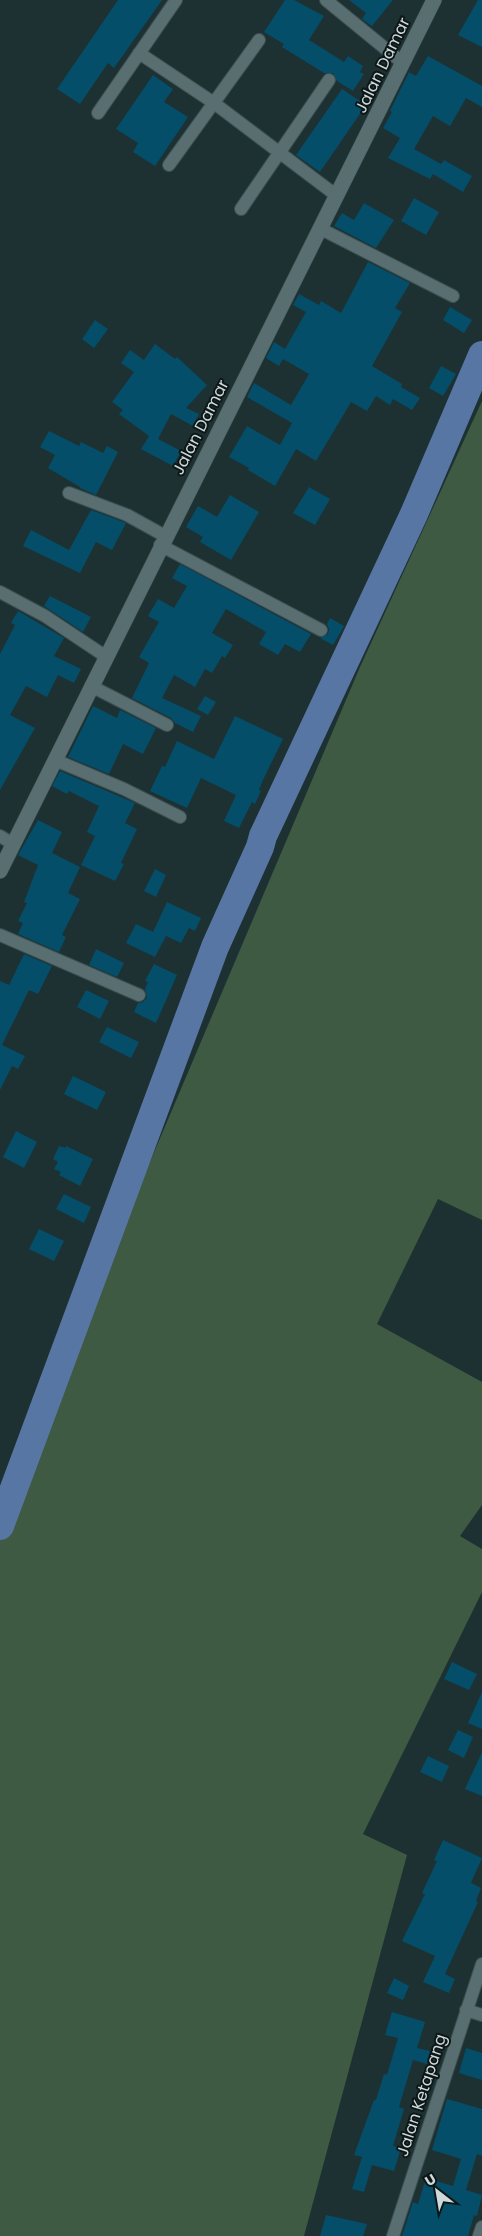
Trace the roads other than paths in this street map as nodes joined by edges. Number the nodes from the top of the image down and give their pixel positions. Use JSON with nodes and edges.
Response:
{"nodes":[{"id":1,"x":176,"y":0,"type":"edge"},
{"id":2,"x":326,"y":0,"type":"edge"},
{"id":3,"x":434,"y":0,"type":"edge"},
{"id":4,"x":260,"y":40,"type":"dead end"},
{"id":5,"x":139,"y":53,"type":"junction"},
{"id":6,"x":403,"y":63,"type":"junction"},
{"id":7,"x":329,"y":80,"type":"dead end"},
{"id":8,"x":214,"y":103,"type":"junction"},
{"id":9,"x":98,"y":113,"type":"dead end"},
{"id":10,"x":280,"y":152,"type":"junction"},
{"id":11,"x":170,"y":165,"type":"dead end"},
{"id":12,"x":338,"y":196,"type":"junction"},
{"id":13,"x":241,"y":209,"type":"dead end"},
{"id":14,"x":321,"y":229,"type":"junction"},
{"id":15,"x":452,"y":296,"type":"dead end"},
{"id":16,"x":69,"y":493,"type":"dead end"},
{"id":17,"x":162,"y":541,"type":"junction"},
{"id":18,"x":0,"y":592,"type":"edge"},
{"id":19,"x":321,"y":630,"type":"dead end"},
{"id":20,"x":105,"y":656,"type":"junction"},
{"id":21,"x":91,"y":686,"type":"junction"},
{"id":22,"x":167,"y":725,"type":"dead end"},
{"id":23,"x":55,"y":760,"type":"junction"},
{"id":24,"x":180,"y":817,"type":"dead end"},
{"id":25,"x":0,"y":836,"type":"edge"},
{"id":26,"x":13,"y":844,"type":"junction"},
{"id":27,"x":0,"y":871,"type":"edge"},
{"id":28,"x":0,"y":936,"type":"edge"},
{"id":29,"x":139,"y":996,"type":"dead end"},
{"id":30,"x":482,"y":1964,"type":"edge"},
{"id":31,"x":466,"y":2010,"type":"junction"},
{"id":32,"x":482,"y":2015,"type":"edge"},
{"id":33,"x":482,"y":2227,"type":"edge"},
{"id":34,"x":393,"y":2236,"type":"edge"},
{"id":35,"x":479,"y":2236,"type":"edge"}],
"edges":[{"from":1,"to":5,"type":"street"},
{"from":2,"to":6,"type":"street"},
{"from":3,"to":6,"type":"street","name":"Jalan Damar"},
{"from":4,"to":8,"type":"street"},
{"from":5,"to":8,"type":"street"},
{"from":5,"to":9,"type":"street"},
{"from":6,"to":12,"type":"street","name":"Jalan Damar"},
{"from":7,"to":10,"type":"street"},
{"from":8,"to":10,"type":"street"},
{"from":8,"to":11,"type":"street"},
{"from":10,"to":12,"type":"street"},
{"from":10,"to":13,"type":"street"},
{"from":12,"to":14,"type":"street","name":"Jalan Damar"},
{"from":14,"to":15,"type":"street"},
{"from":14,"to":17,"type":"street","name":"Jalan Damar"},
{"from":16,"to":17,"type":"street"},
{"from":17,"to":19,"type":"street"},
{"from":17,"to":20,"type":"street","name":"Jalan Damar"},
{"from":18,"to":20,"type":"street"},
{"from":20,"to":21,"type":"street","name":"Jalan Damar"},
{"from":21,"to":22,"type":"street"},
{"from":21,"to":23,"type":"street","name":"Jalan Damar"},
{"from":23,"to":24,"type":"street"},
{"from":23,"to":26,"type":"street","name":"Jalan Damar"},
{"from":25,"to":26,"type":"street"},
{"from":26,"to":27,"type":"street","name":"Jalan Damar"},
{"from":28,"to":29,"type":"street"},
{"from":30,"to":31,"type":"street","name":"Jalan Ketapang"},
{"from":31,"to":32,"type":"street"},
{"from":31,"to":34,"type":"street","name":"Jalan Ketapang"},
{"from":33,"to":35,"type":"street"}]}
